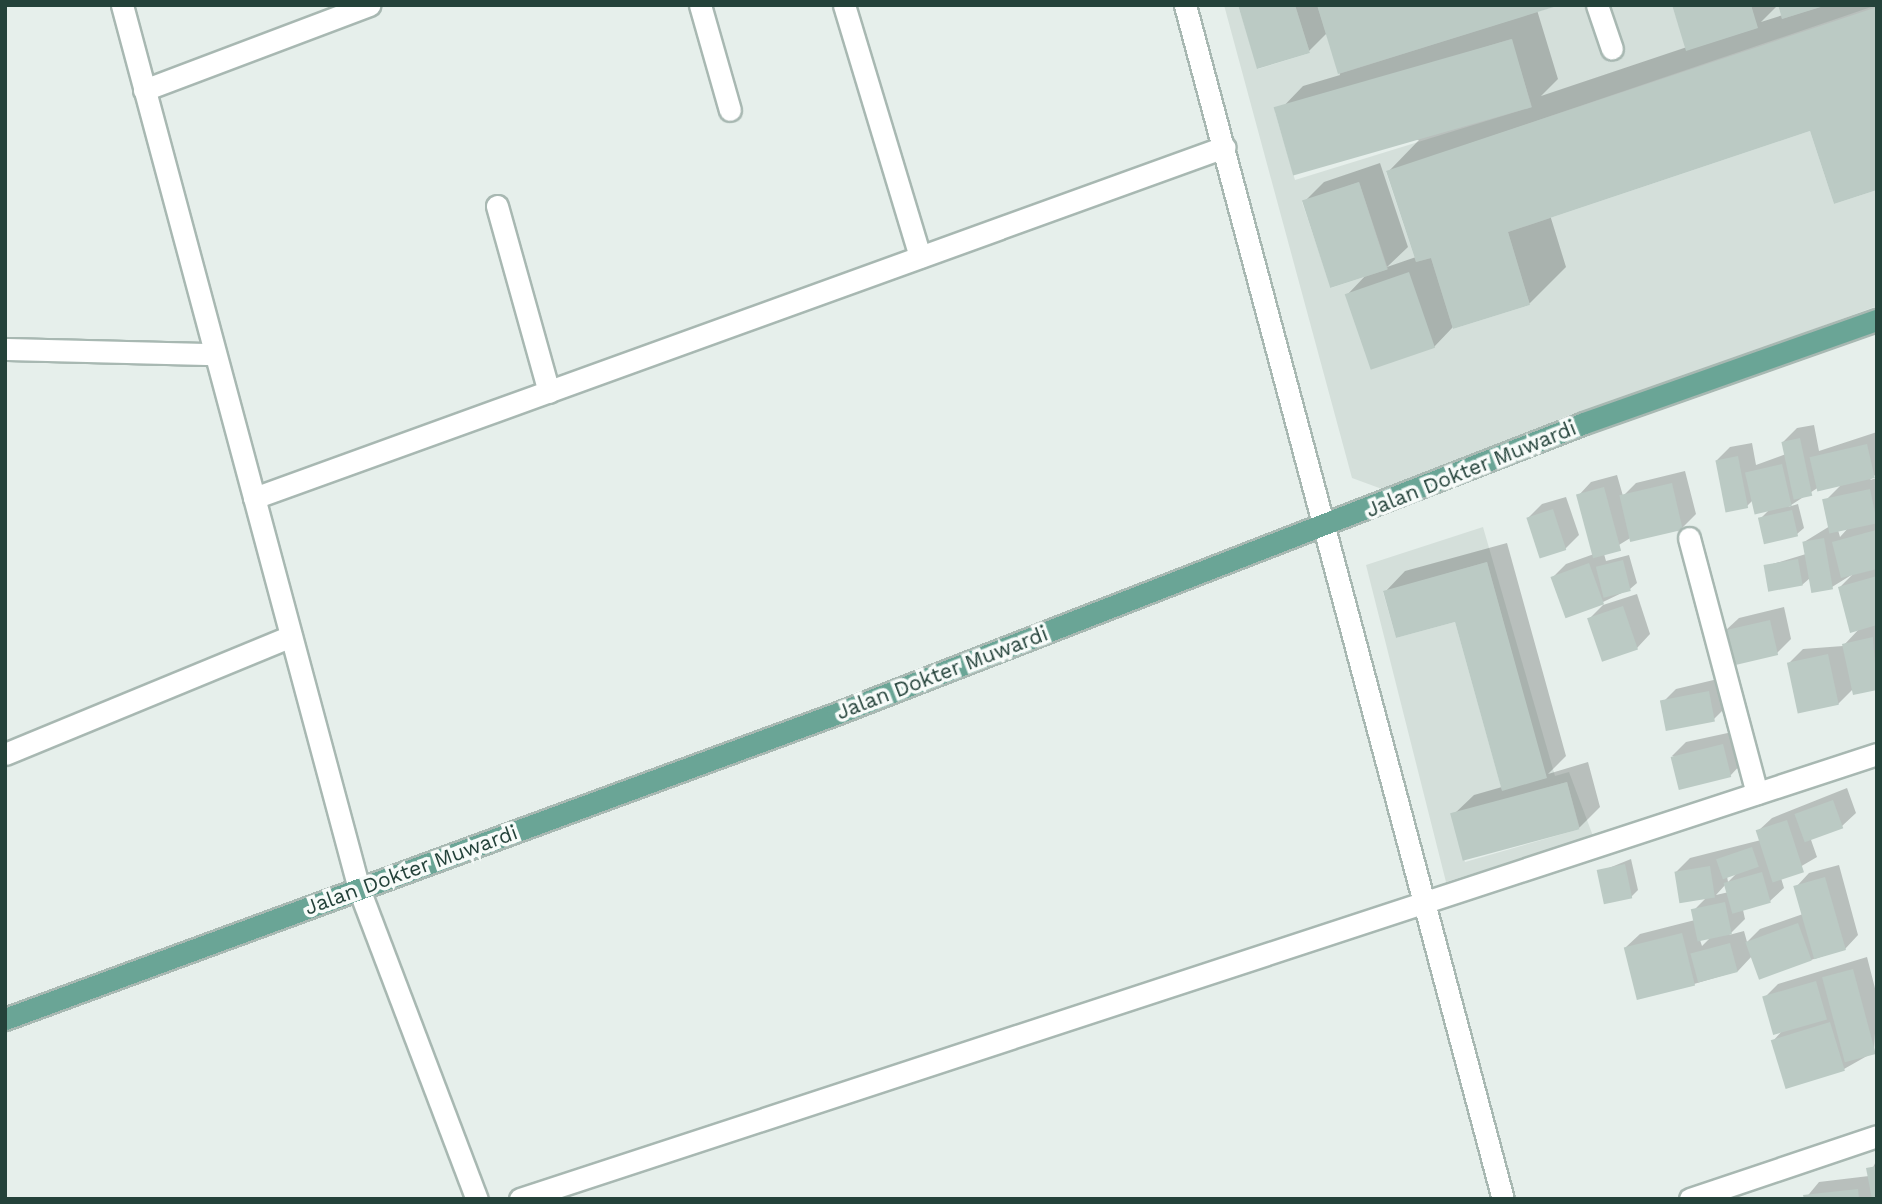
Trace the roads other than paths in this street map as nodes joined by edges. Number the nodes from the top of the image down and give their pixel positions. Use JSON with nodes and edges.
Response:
{"nodes":[{"id":1,"x":122,"y":5,"type":"edge"},
{"id":2,"x":369,"y":5,"type":"edge"},
{"id":3,"x":700,"y":5,"type":"edge"},
{"id":4,"x":844,"y":5,"type":"edge"},
{"id":5,"x":1185,"y":5,"type":"edge"},
{"id":6,"x":1597,"y":5,"type":"edge"},
{"id":7,"x":1612,"y":49,"type":"dead end"},
{"id":8,"x":144,"y":90,"type":"junction"},
{"id":9,"x":730,"y":110,"type":"dead end"},
{"id":10,"x":1224,"y":147,"type":"junction"},
{"id":11,"x":497,"y":206,"type":"dead end"},
{"id":12,"x":920,"y":257,"type":"junction"},
{"id":13,"x":1877,"y":320,"type":"edge"},
{"id":14,"x":5,"y":349,"type":"edge"},
{"id":15,"x":215,"y":354,"type":"junction"},
{"id":16,"x":549,"y":392,"type":"junction"},
{"id":17,"x":254,"y":498,"type":"junction"},
{"id":18,"x":1329,"y":527,"type":"junction"},
{"id":19,"x":1689,"y":538,"type":"dead end"},
{"id":20,"x":291,"y":636,"type":"junction"},
{"id":21,"x":5,"y":754,"type":"edge"},
{"id":22,"x":1877,"y":754,"type":"edge"},
{"id":23,"x":1757,"y":793,"type":"junction"},
{"id":24,"x":359,"y":889,"type":"junction"},
{"id":25,"x":1426,"y":902,"type":"junction"},
{"id":26,"x":5,"y":1019,"type":"edge"},
{"id":27,"x":1877,"y":1136,"type":"edge"},
{"id":28,"x":477,"y":1199,"type":"edge"},
{"id":29,"x":520,"y":1199,"type":"edge"},
{"id":30,"x":1503,"y":1199,"type":"edge"},
{"id":31,"x":1690,"y":1199,"type":"edge"}],
"edges":[{"from":1,"to":8,"type":"street"},
{"from":2,"to":8,"type":"street"},
{"from":3,"to":9,"type":"street"},
{"from":4,"to":12,"type":"street"},
{"from":5,"to":10,"type":"street"},
{"from":6,"to":7,"type":"street"},
{"from":8,"to":15,"type":"street"},
{"from":10,"to":12,"type":"street"},
{"from":10,"to":18,"type":"street"},
{"from":11,"to":16,"type":"street"},
{"from":12,"to":16,"type":"street"},
{"from":13,"to":18,"type":"main road","name":"Jalan Dokter Muwardi"},
{"from":14,"to":15,"type":"street"},
{"from":15,"to":17,"type":"street"},
{"from":16,"to":17,"type":"street"},
{"from":17,"to":20,"type":"street"},
{"from":18,"to":24,"type":"main road","name":"Jalan Dokter Muwardi"},
{"from":18,"to":25,"type":"street"},
{"from":19,"to":23,"type":"street"},
{"from":20,"to":21,"type":"street"},
{"from":20,"to":24,"type":"street"},
{"from":22,"to":23,"type":"street"},
{"from":23,"to":25,"type":"street"},
{"from":24,"to":26,"type":"main road","name":"Jalan Dokter Muwardi"},
{"from":24,"to":28,"type":"street"},
{"from":25,"to":29,"type":"street"},
{"from":25,"to":30,"type":"street"},
{"from":27,"to":31,"type":"street"}]}
